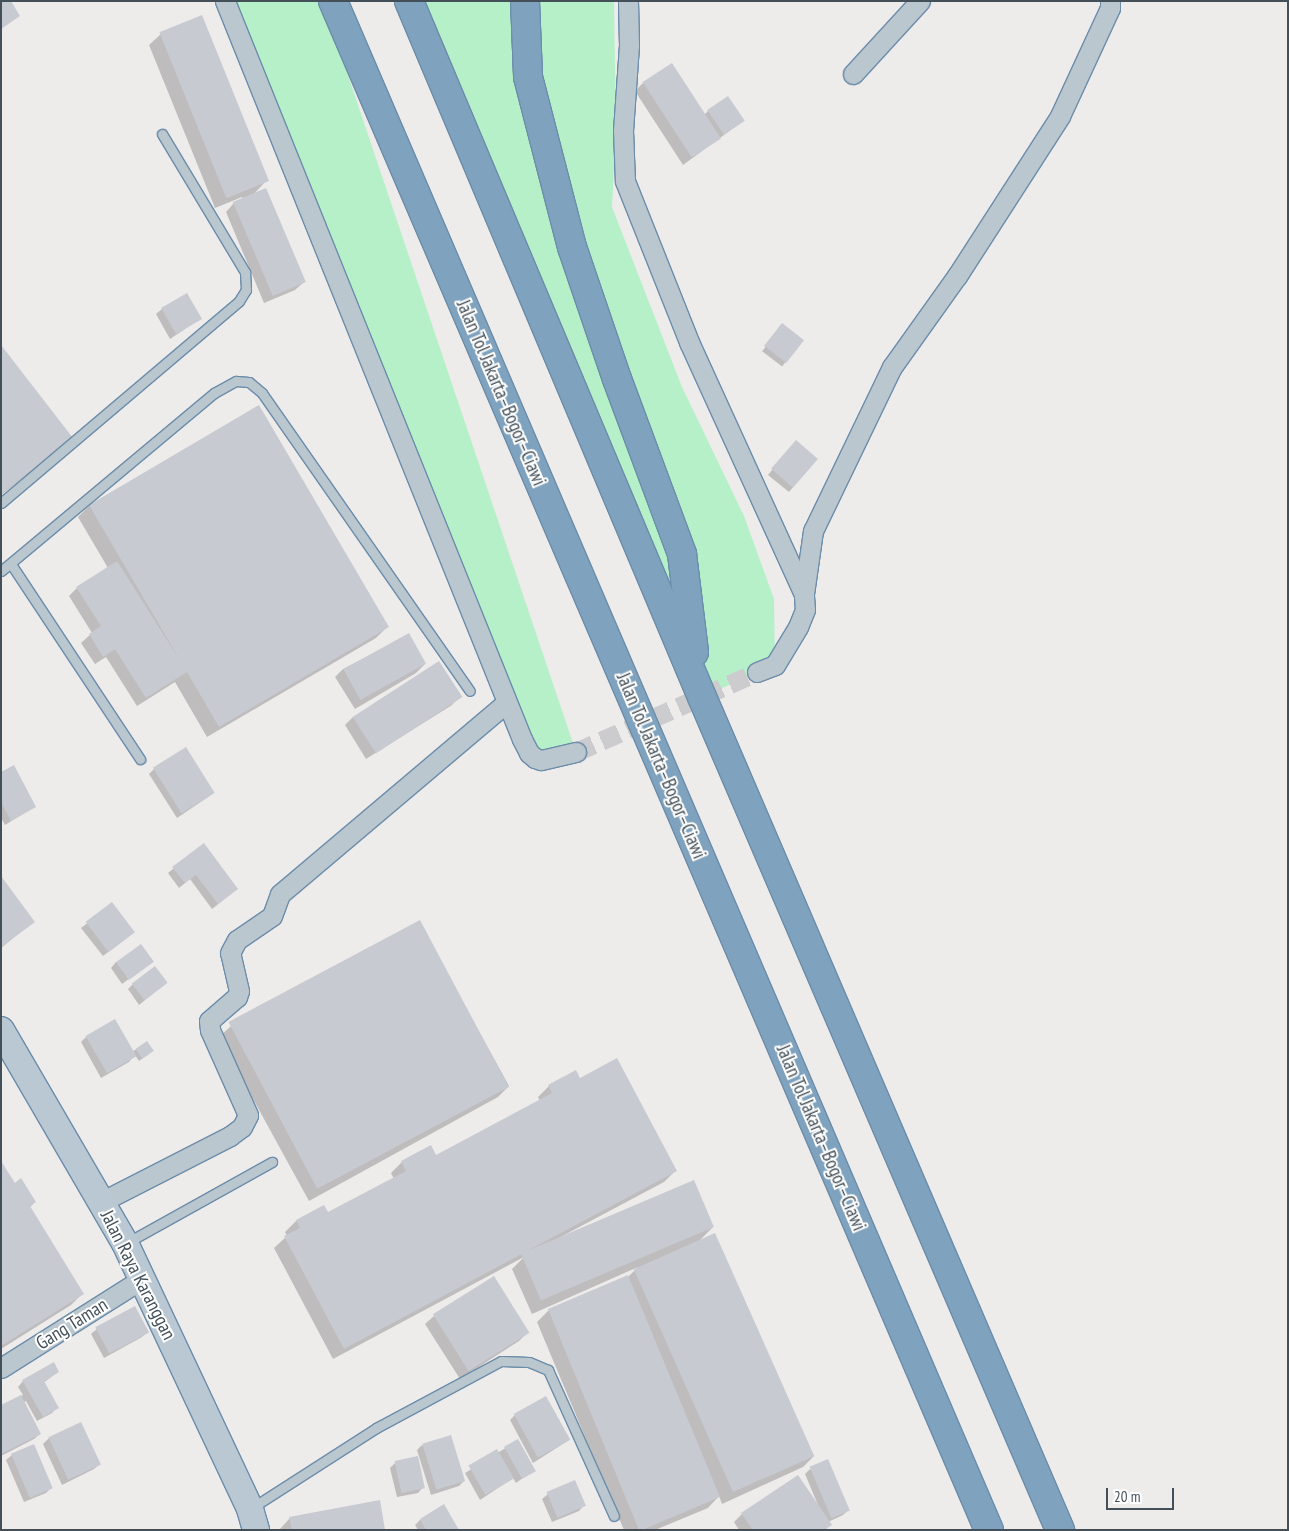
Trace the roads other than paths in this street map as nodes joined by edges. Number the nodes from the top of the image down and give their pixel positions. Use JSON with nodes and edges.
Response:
{"nodes":[{"id":1,"x":225,"y":1,"type":"edge"},
{"id":2,"x":333,"y":1,"type":"edge"},
{"id":3,"x":409,"y":1,"type":"edge"},
{"id":4,"x":525,"y":1,"type":"edge"},
{"id":5,"x":628,"y":1,"type":"edge"},
{"id":6,"x":920,"y":1,"type":"edge"},
{"id":7,"x":1110,"y":1,"type":"edge"},
{"id":8,"x":853,"y":74,"type":"dead end"},
{"id":9,"x":162,"y":134,"type":"dead end"},
{"id":10,"x":1,"y":503,"type":"edge"},
{"id":11,"x":12,"y":564,"type":"junction"},
{"id":12,"x":1,"y":572,"type":"edge"},
{"id":13,"x":804,"y":594,"type":"junction"},
{"id":14,"x":757,"y":672,"type":"tunnel mouth"},
{"id":15,"x":697,"y":684,"type":"junction"},
{"id":16,"x":470,"y":691,"type":"dead end"},
{"id":17,"x":506,"y":703,"type":"junction"},
{"id":18,"x":576,"y":752,"type":"tunnel mouth"},
{"id":19,"x":140,"y":759,"type":"dead end"},
{"id":20,"x":1,"y":1030,"type":"edge"},
{"id":21,"x":272,"y":1162,"type":"dead end"},
{"id":22,"x":101,"y":1202,"type":"junction"},
{"id":23,"x":125,"y":1243,"type":"junction"},
{"id":24,"x":142,"y":1279,"type":"junction"},
{"id":25,"x":1,"y":1368,"type":"edge"},
{"id":26,"x":614,"y":1516,"type":"dead end"},
{"id":27,"x":253,"y":1519,"type":"edge"},
{"id":28,"x":989,"y":1530,"type":"edge"},
{"id":29,"x":1060,"y":1530,"type":"edge"}],
"edges":[{"from":1,"to":17,"type":"street"},
{"from":2,"to":28,"type":"highway","name":"Jalan Tol Jakarta–Bogor–Ciawi"},
{"from":3,"to":15,"type":"highway"},
{"from":4,"to":15,"type":"highway"},
{"from":5,"to":13,"type":"street"},
{"from":6,"to":8,"type":"street"},
{"from":7,"to":13,"type":"street"},
{"from":9,"to":10,"type":"lane"},
{"from":11,"to":12,"type":"lane"},
{"from":11,"to":16,"type":"lane"},
{"from":11,"to":19,"type":"lane"},
{"from":13,"to":14,"type":"street"},
{"from":15,"to":29,"type":"highway"},
{"from":17,"to":18,"type":"street"},
{"from":17,"to":22,"type":"street"},
{"from":20,"to":22,"type":"street","name":"Jalan Raya Karanggan"},
{"from":21,"to":23,"type":"lane"},
{"from":22,"to":23,"type":"street","name":"Jalan Raya Karanggan"},
{"from":23,"to":24,"type":"street","name":"Jalan Raya Karanggan"},
{"from":24,"to":25,"type":"street","name":"Gang Taman"},
{"from":24,"to":27,"type":"street","name":"Jalan Raya Karanggan"},
{"from":26,"to":27,"type":"lane"}]}
